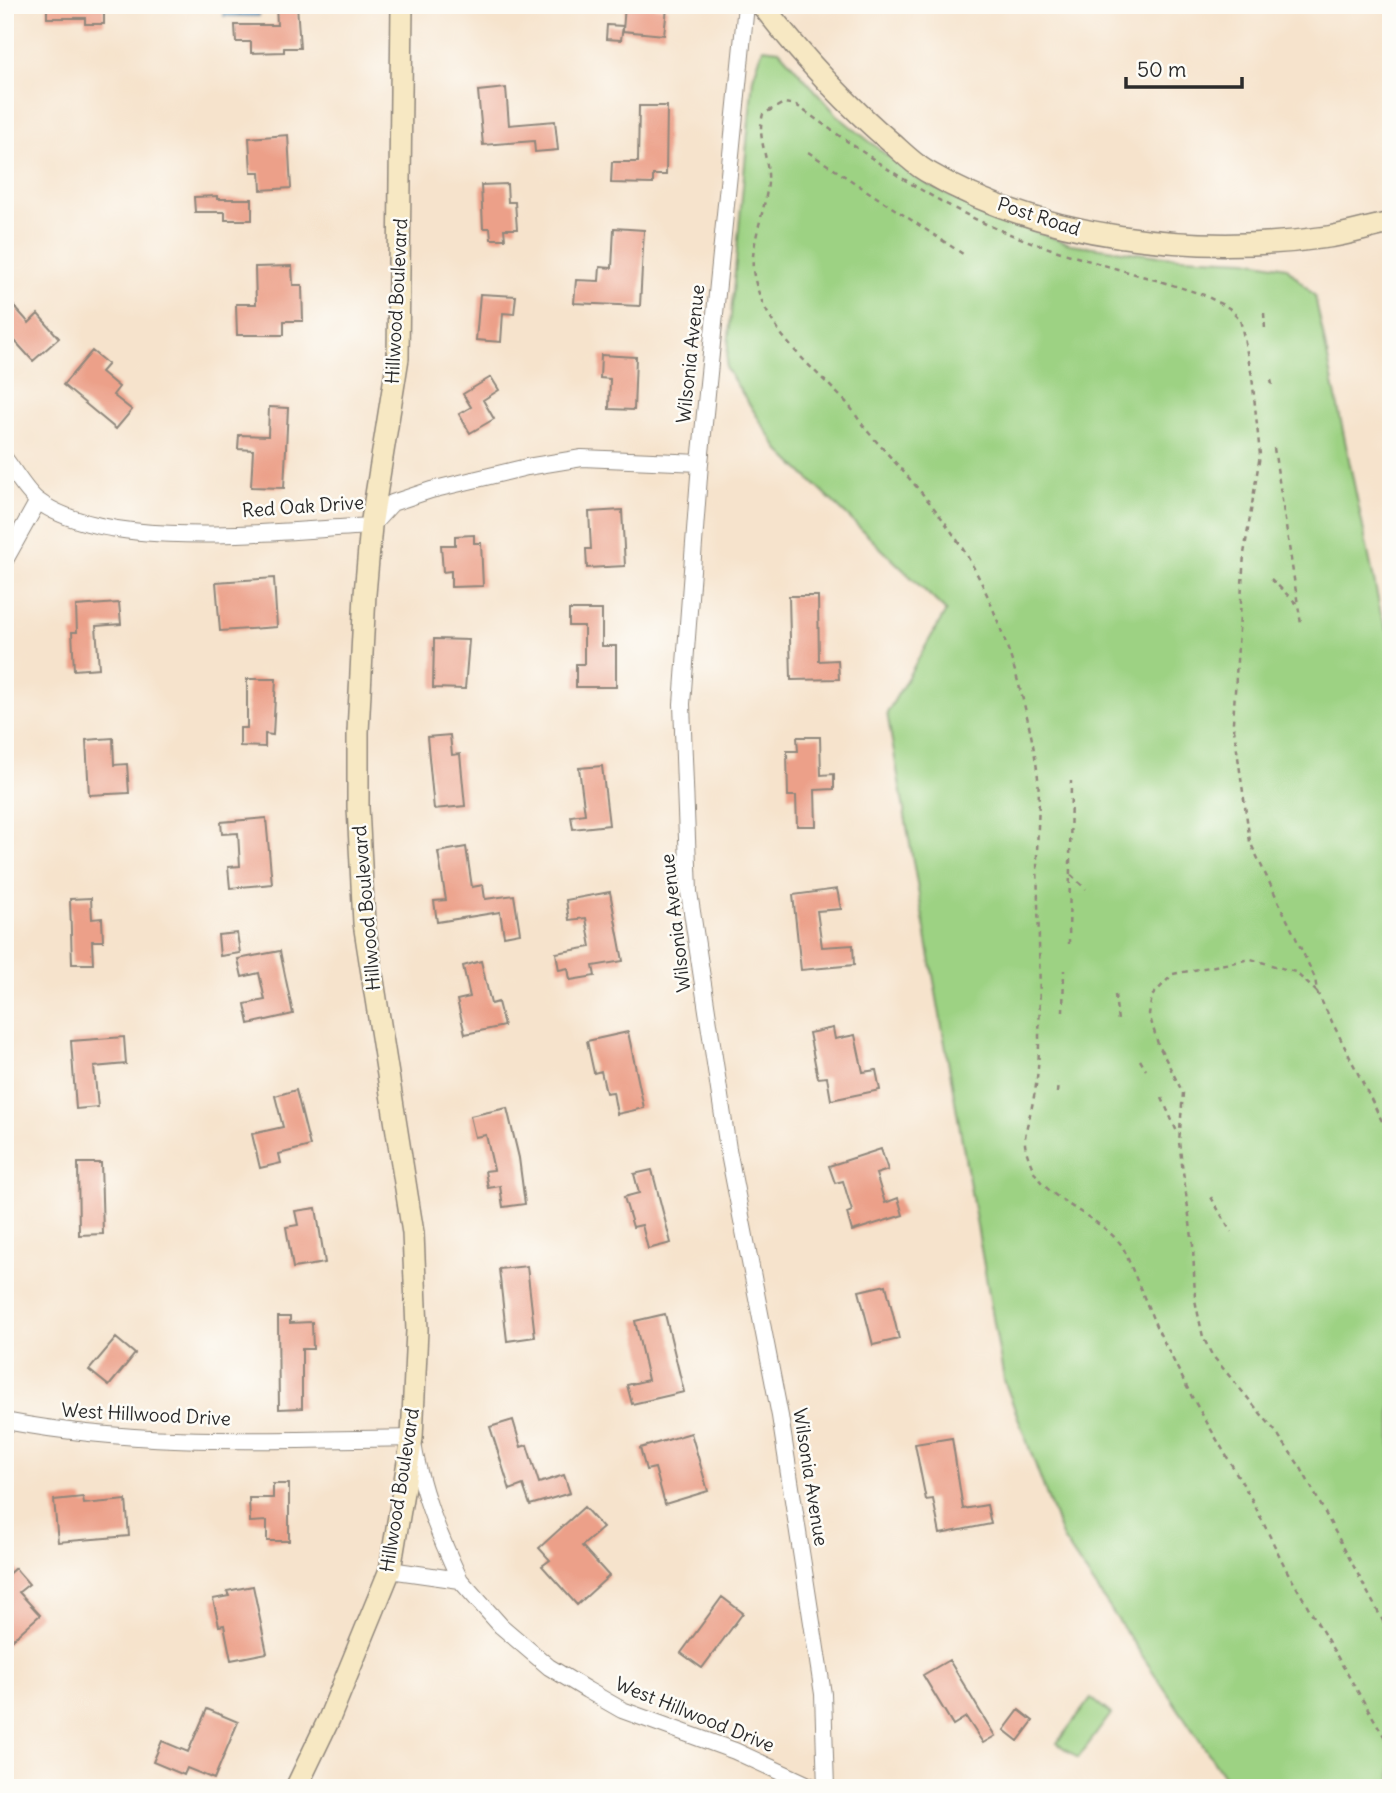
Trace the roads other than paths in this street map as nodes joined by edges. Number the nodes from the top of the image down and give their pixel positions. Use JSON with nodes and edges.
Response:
{"nodes":[{"id":1,"x":402,"y":5,"type":"edge"},
{"id":2,"x":746,"y":5,"type":"edge"},
{"id":3,"x":762,"y":5,"type":"edge"},
{"id":4,"x":1391,"y":223,"type":"edge"},
{"id":5,"x":5,"y":459,"type":"edge"},
{"id":6,"x":700,"y":463,"type":"junction"},
{"id":7,"x":38,"y":501,"type":"junction"},
{"id":8,"x":371,"y":526,"type":"junction"},
{"id":9,"x":5,"y":561,"type":"edge"},
{"id":10,"x":5,"y":1421,"type":"edge"},
{"id":11,"x":412,"y":1438,"type":"junction"},
{"id":12,"x":390,"y":1570,"type":"junction"},
{"id":13,"x":460,"y":1580,"type":"junction"},
{"id":14,"x":296,"y":1788,"type":"edge"},
{"id":15,"x":815,"y":1788,"type":"edge"},
{"id":16,"x":826,"y":1788,"type":"edge"}],
"edges":[{"from":1,"to":8,"type":"street","name":"Hillwood Boulevard"},
{"from":2,"to":6,"type":"street","name":"Wilsonia Avenue"},
{"from":3,"to":4,"type":"street","name":"Post Road"},
{"from":5,"to":7,"type":"street","name":"Red Oak Drive"},
{"from":6,"to":8,"type":"street","name":"Red Oak Drive"},
{"from":6,"to":16,"type":"street","name":"Wilsonia Avenue"},
{"from":7,"to":8,"type":"street","name":"Red Oak Drive"},
{"from":7,"to":9,"type":"street"},
{"from":8,"to":11,"type":"street","name":"Hillwood Boulevard"},
{"from":10,"to":11,"type":"street","name":"West Hillwood Drive"},
{"from":11,"to":12,"type":"street","name":"Hillwood Boulevard"},
{"from":11,"to":13,"type":"street","name":"West Hillwood Drive"},
{"from":12,"to":13,"type":"street"},
{"from":12,"to":14,"type":"street","name":"Hillwood Boulevard"},
{"from":13,"to":15,"type":"street","name":"West Hillwood Drive"}]}
